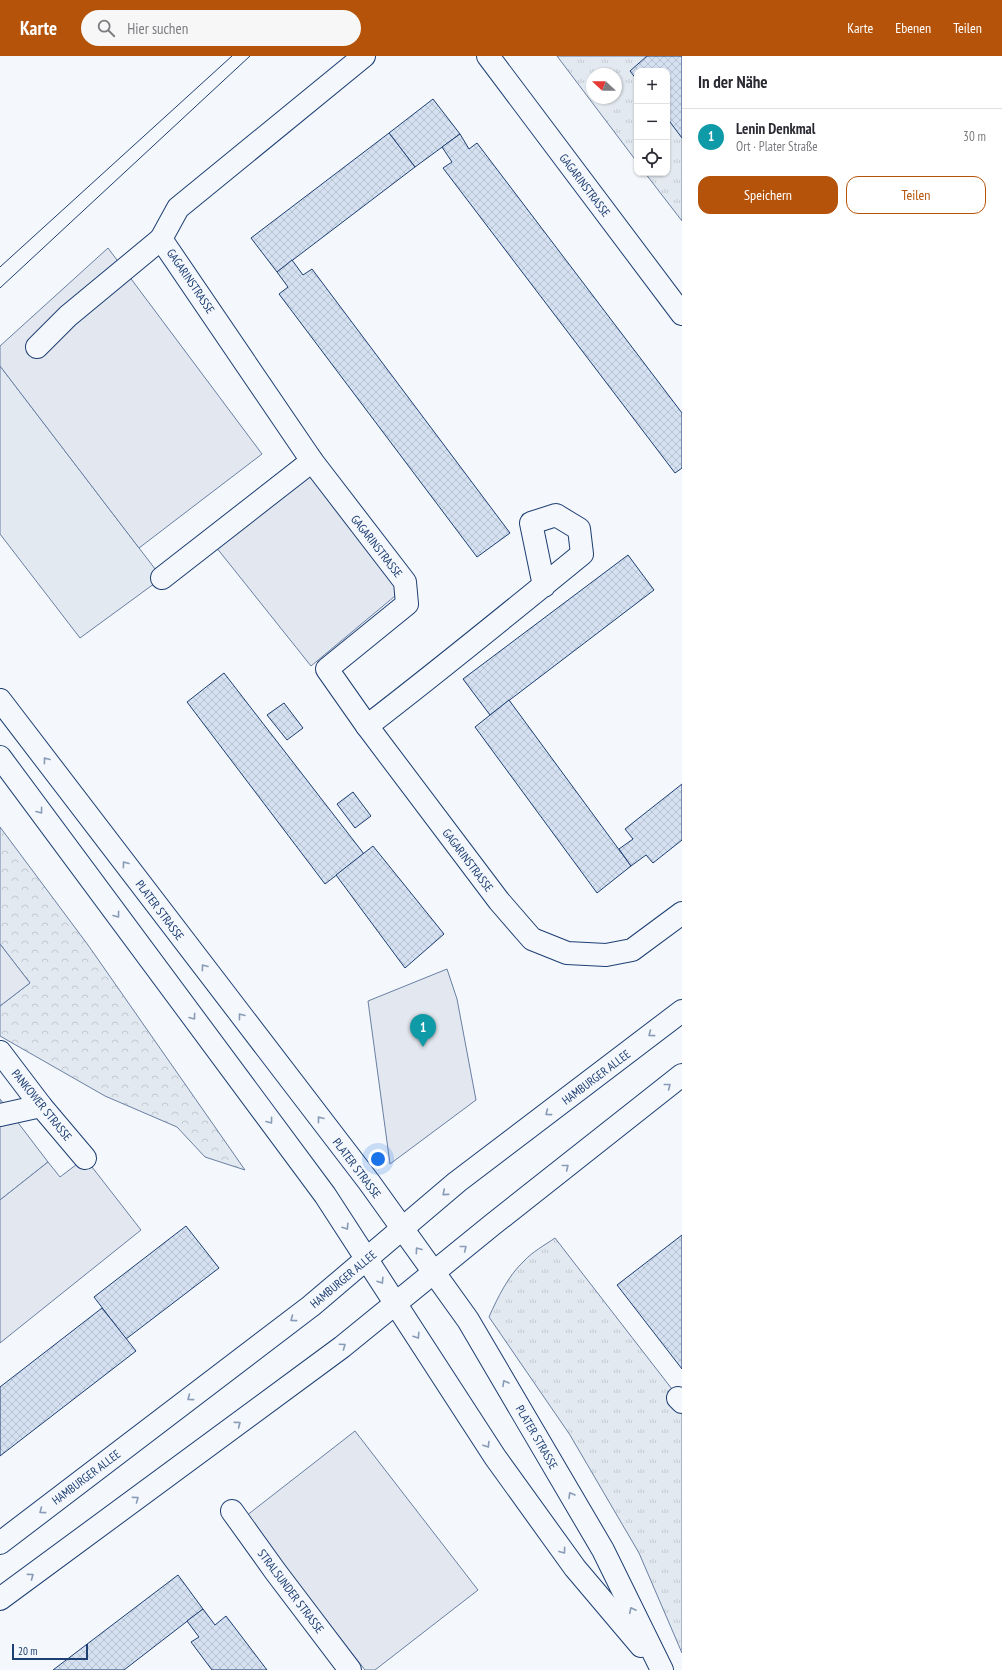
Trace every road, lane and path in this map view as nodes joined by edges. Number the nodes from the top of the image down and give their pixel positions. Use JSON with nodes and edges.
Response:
{"nodes":[{"id":1,"x":364,"y":56,"type":"edge"},
{"id":2,"x":488,"y":56,"type":"edge"},
{"id":3,"x":161,"y":239,"type":"junction"},
{"id":4,"x":682,"y":314,"type":"edge"},
{"id":5,"x":37,"y":347,"type":"dead end"},
{"id":6,"x":312,"y":461,"type":"junction"},
{"id":7,"x":162,"y":578,"type":"dead end"},
{"id":8,"x":544,"y":586,"type":"dead end"},
{"id":9,"x":0,"y":700,"type":"edge"},
{"id":10,"x":368,"y":726,"type":"junction"},
{"id":11,"x":0,"y":757,"type":"edge"},
{"id":12,"x":682,"y":913,"type":"edge"},
{"id":13,"x":682,"y":1011,"type":"edge"},
{"id":14,"x":0,"y":1052,"type":"edge"},
{"id":15,"x":682,"y":1075,"type":"edge"},
{"id":16,"x":41,"y":1106,"type":"junction"},
{"id":17,"x":0,"y":1115,"type":"edge"},
{"id":18,"x":85,"y":1158,"type":"dead end"},
{"id":19,"x":402,"y":1229,"type":"junction"},
{"id":20,"x":366,"y":1259,"type":"junction"},
{"id":21,"x":434,"y":1272,"type":"junction"},
{"id":22,"x":396,"y":1303,"type":"junction"},
{"id":23,"x":232,"y":1511,"type":"dead end"},
{"id":24,"x":0,"y":1543,"type":"edge"},
{"id":25,"x":0,"y":1599,"type":"edge"},
{"id":26,"x":350,"y":1670,"type":"edge"},
{"id":27,"x":662,"y":1670,"type":"edge"}],
"edges":[{"from":1,"to":3,"type":"street","name":"GAGARINSTRASSE"},
{"from":2,"to":4,"type":"street","name":"GAGARINSTRASSE"},
{"from":3,"to":5,"type":"street"},
{"from":3,"to":6,"type":"street","name":"GAGARINSTRASSE"},
{"from":6,"to":7,"type":"street"},
{"from":6,"to":10,"type":"street","name":"GAGARINSTRASSE"},
{"from":8,"to":10,"type":"street"},
{"from":19,"to":9,"type":"street","name":"PLATER STRASSE","one_way":true},
{"from":10,"to":12,"type":"street","name":"GAGARINSTRASSE"},
{"from":11,"to":20,"type":"street","name":"PLATER STRASSE","one_way":true},
{"from":13,"to":19,"type":"street","name":"HAMBURGER ALLEE","one_way":true},
{"from":14,"to":16,"type":"street","name":"PANKOWER STRASSE"},
{"from":21,"to":15,"type":"street","one_way":true},
{"from":16,"to":17,"type":"street"},
{"from":16,"to":18,"type":"street","name":"PANKOWER STRASSE"},
{"from":19,"to":20,"type":"street","name":"HAMBURGER ALLEE"},
{"from":21,"to":19,"type":"street","name":"PLATER STRASSE","one_way":true},
{"from":20,"to":22,"type":"street","name":"PLATER STRASSE","one_way":true},
{"from":20,"to":24,"type":"street","name":"HAMBURGER ALLEE","one_way":true},
{"from":21,"to":22,"type":"street"},
{"from":27,"to":21,"type":"street","name":"PLATER STRASSE","one_way":true},
{"from":25,"to":22,"type":"street","one_way":true},
{"from":22,"to":27,"type":"street","name":"PLATER STRASSE","one_way":true},
{"from":23,"to":26,"type":"street","name":"STRALSUNDER STRASSE"}]}
